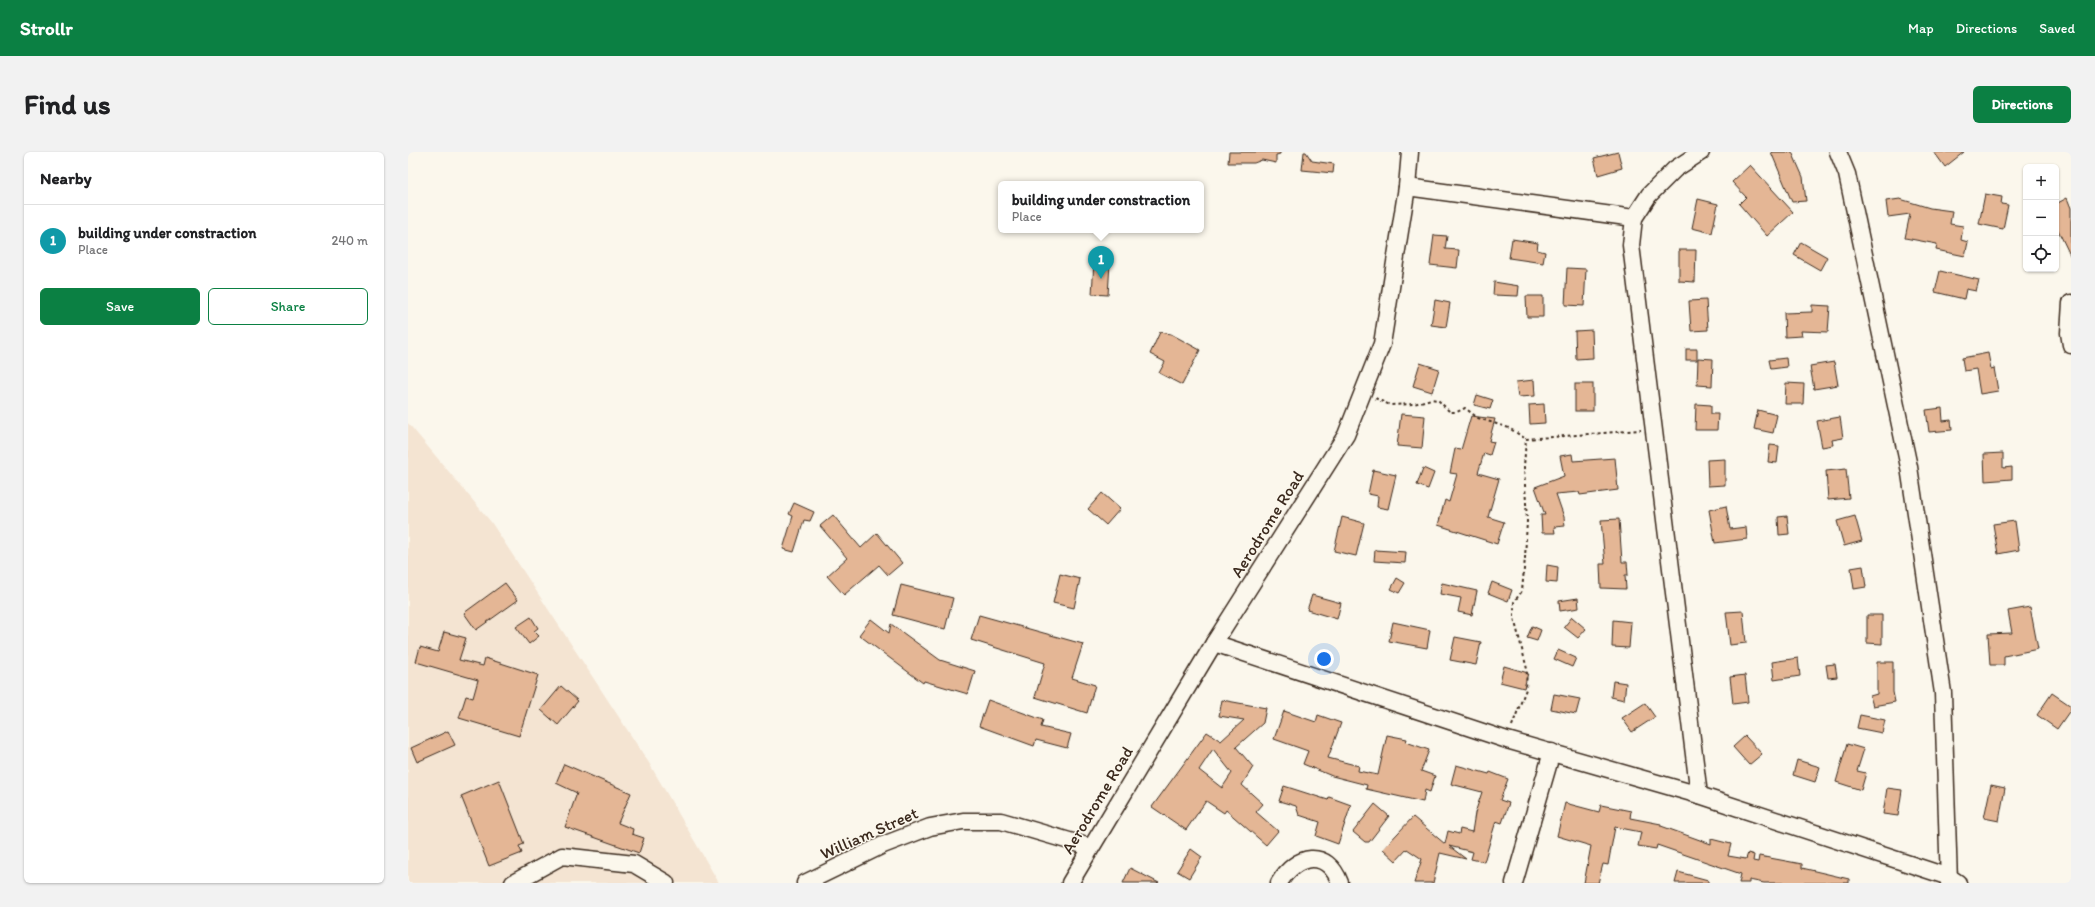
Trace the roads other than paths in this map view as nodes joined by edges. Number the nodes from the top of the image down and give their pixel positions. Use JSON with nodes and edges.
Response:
{"nodes":[{"id":1,"x":1410,"y":152,"type":"edge"},
{"id":2,"x":1701,"y":152,"type":"edge"},
{"id":3,"x":1838,"y":152,"type":"edge"},
{"id":4,"x":1407,"y":187,"type":"junction"},
{"id":5,"x":1634,"y":218,"type":"junction"},
{"id":6,"x":2071,"y":303,"type":"edge"},
{"id":7,"x":2071,"y":345,"type":"edge"},
{"id":8,"x":1214,"y":643,"type":"junction"},
{"id":9,"x":1552,"y":752,"type":"junction"},
{"id":10,"x":1699,"y":795,"type":"junction"},
{"id":11,"x":1090,"y":847,"type":"junction"},
{"id":12,"x":1952,"y":881,"type":"edge"},
{"id":13,"x":513,"y":883,"type":"edge"},
{"id":14,"x":666,"y":883,"type":"edge"},
{"id":15,"x":805,"y":883,"type":"edge"},
{"id":16,"x":1070,"y":883,"type":"edge"},
{"id":17,"x":1279,"y":883,"type":"edge"},
{"id":18,"x":1340,"y":883,"type":"edge"},
{"id":19,"x":1514,"y":883,"type":"edge"}],
"edges":[{"from":1,"to":4,"type":"street","name":"Aerodrome Road"},
{"from":2,"to":5,"type":"street"},
{"from":3,"to":12,"type":"street"},
{"from":4,"to":5,"type":"street"},
{"from":4,"to":8,"type":"street","name":"Aerodrome Road"},
{"from":5,"to":10,"type":"street"},
{"from":6,"to":7,"type":"street"},
{"from":8,"to":9,"type":"street"},
{"from":8,"to":11,"type":"street","name":"Aerodrome Road"},
{"from":9,"to":10,"type":"street"},
{"from":9,"to":19,"type":"street"},
{"from":10,"to":12,"type":"street"},
{"from":11,"to":15,"type":"street","name":"William Street"},
{"from":11,"to":16,"type":"street","name":"Aerodrome Road"},
{"from":13,"to":14,"type":"street"},
{"from":17,"to":18,"type":"street"}]}
